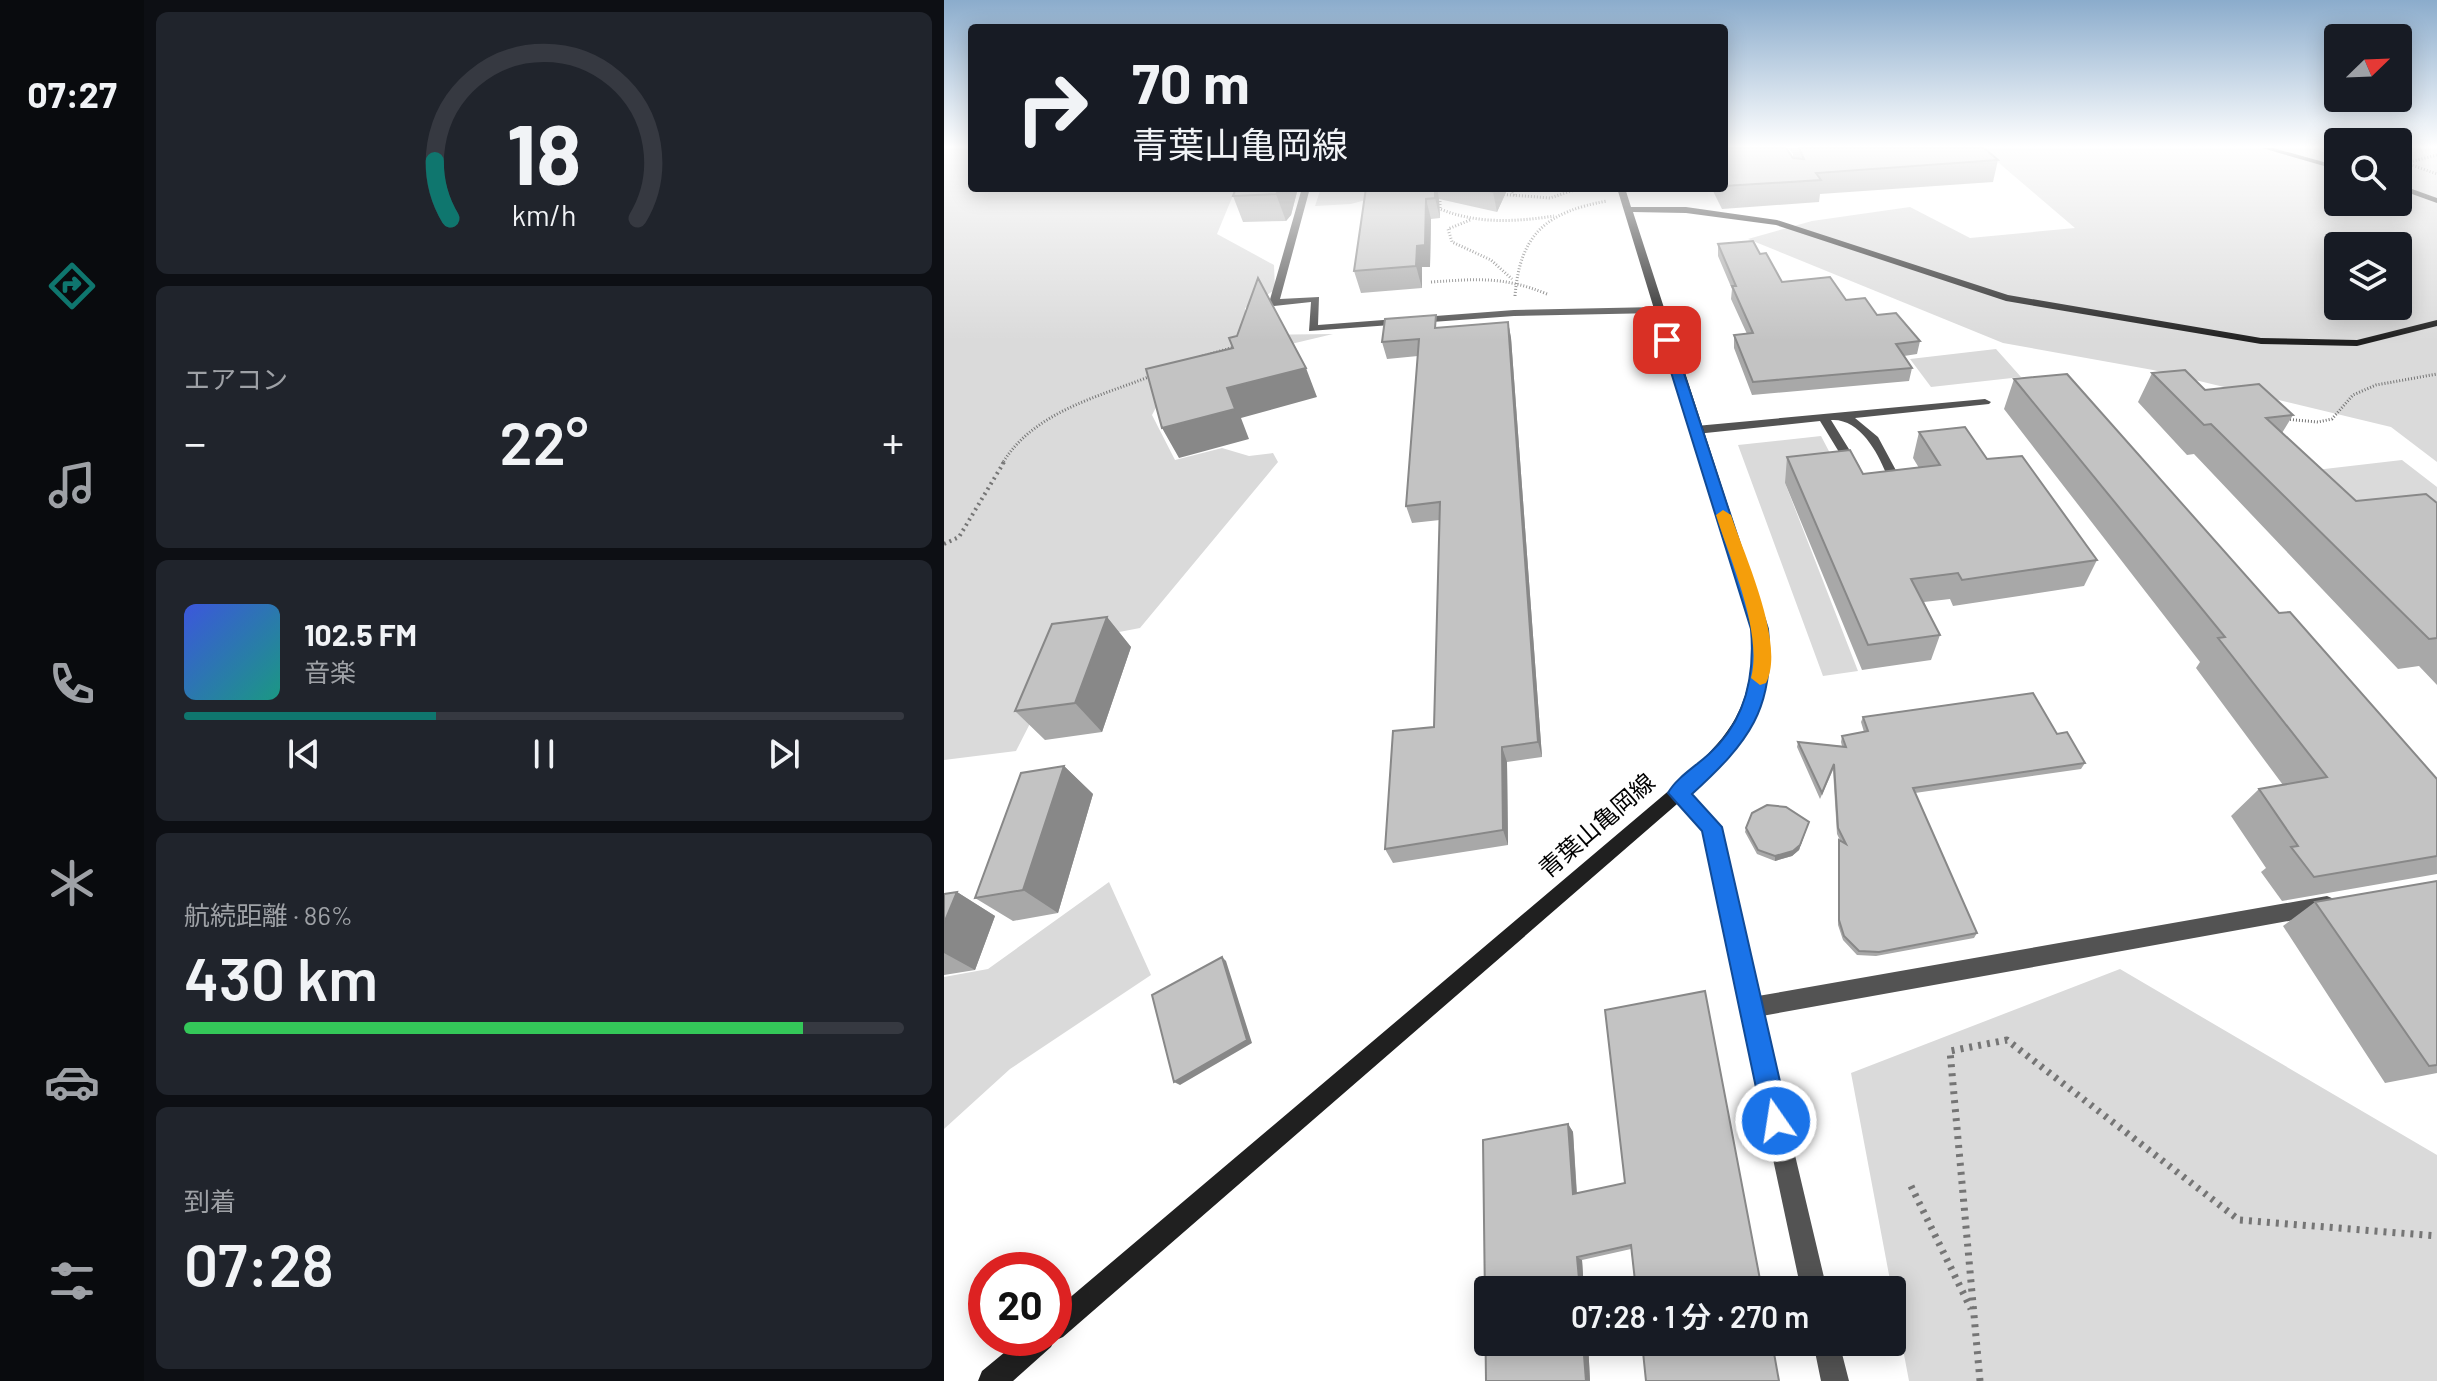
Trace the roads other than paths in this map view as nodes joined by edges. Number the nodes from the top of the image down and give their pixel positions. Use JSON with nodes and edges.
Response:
{"nodes":[{"id":1,"x":1299,"y":212,"type":"edge"},
{"id":2,"x":1629,"y":212,"type":"edge"},
{"id":3,"x":1703,"y":212,"type":"edge"},
{"id":4,"x":1657,"y":310,"type":"junction"},
{"id":5,"x":2437,"y":323,"type":"edge"},
{"id":6,"x":1985,"y":402,"type":"dead end"},
{"id":7,"x":1841,"y":416,"type":"junction"},
{"id":8,"x":1823,"y":417,"type":"junction"},
{"id":9,"x":1696,"y":430,"type":"junction"},
{"id":10,"x":1678,"y":793,"type":"junction"},
{"id":11,"x":2343,"y":902,"type":"edge"},
{"id":12,"x":1750,"y":1008,"type":"junction"},
{"id":13,"x":1811,"y":1276,"type":"edge"},
{"id":14,"x":1072,"y":1313,"type":"edge"},
{"id":15,"x":1021,"y":1356,"type":"edge"},
{"id":16,"x":1829,"y":1356,"type":"edge"},
{"id":17,"x":992,"y":1381,"type":"edge"},
{"id":18,"x":1835,"y":1381,"type":"edge"}],
"edges":[{"from":1,"to":4,"type":"lane"},
{"from":2,"to":4,"type":"street","name":"青葉山亀岡線"},
{"from":3,"to":5,"type":"street"},
{"from":4,"to":9,"type":"street","name":"青葉山亀岡線"},
{"from":6,"to":7,"type":"lane"},
{"from":7,"to":8,"type":"lane"},
{"from":7,"to":8,"type":"lane"},
{"from":8,"to":9,"type":"lane"},
{"from":9,"to":10,"type":"street","name":"青葉山亀岡線"},
{"from":10,"to":12,"type":"lane"},
{"from":10,"to":14,"type":"street","name":"青葉山亀岡線"},
{"from":11,"to":12,"type":"lane"},
{"from":12,"to":13,"type":"lane"},
{"from":15,"to":17,"type":"street"},
{"from":16,"to":18,"type":"lane"}]}
